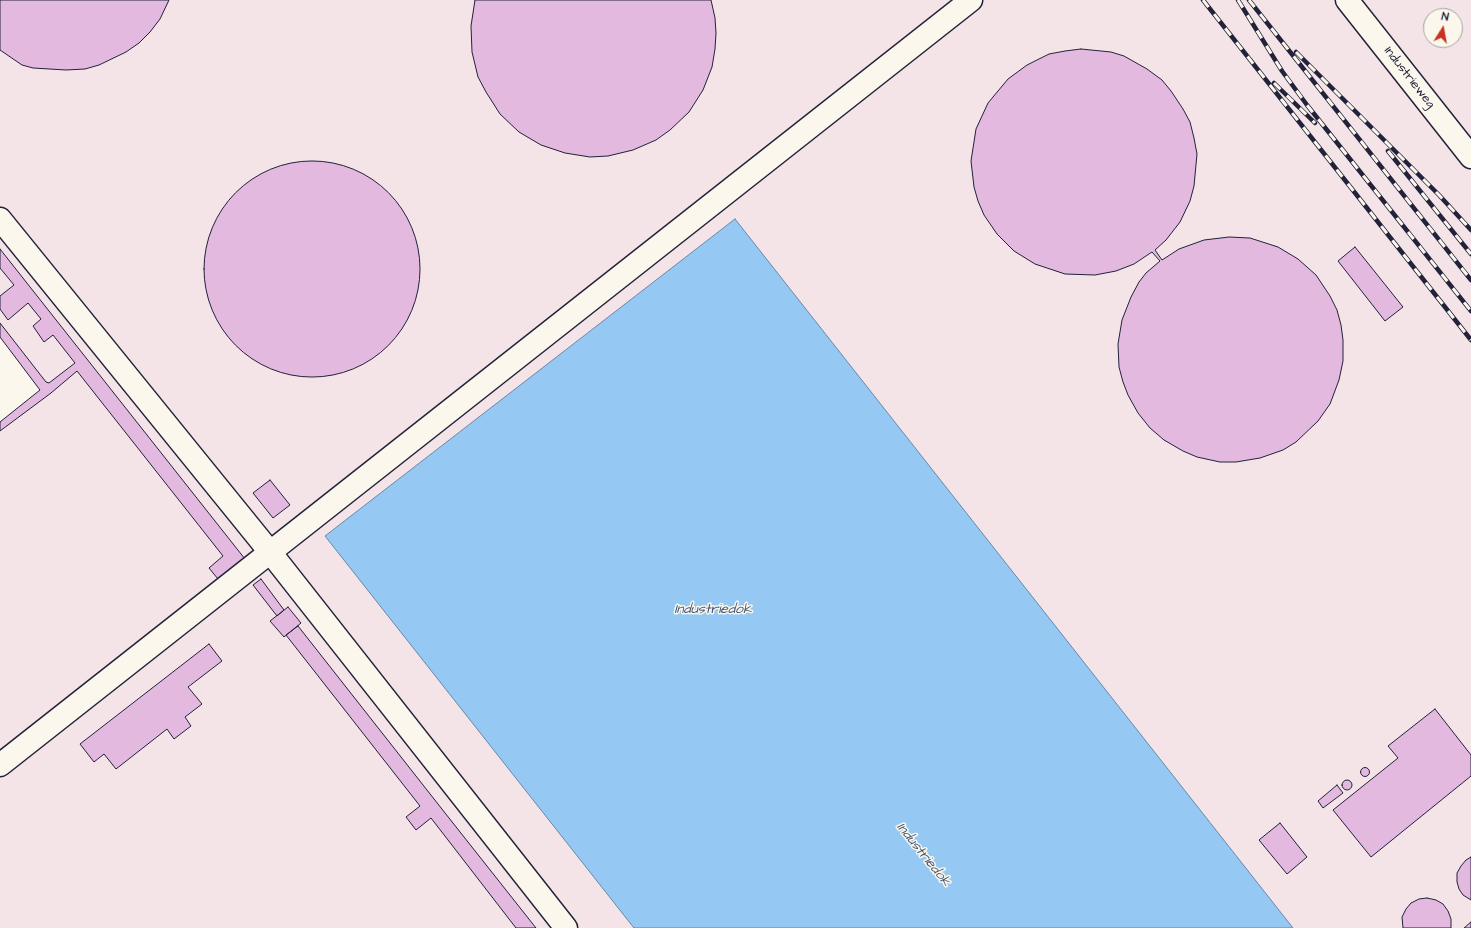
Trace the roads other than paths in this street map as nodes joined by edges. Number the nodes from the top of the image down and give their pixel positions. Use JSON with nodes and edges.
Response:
{"nodes":[{"id":1,"x":971,"y":0,"type":"edge"},
{"id":2,"x":1347,"y":0,"type":"edge"},
{"id":3,"x":1471,"y":157,"type":"edge"},
{"id":4,"x":0,"y":219,"type":"edge"},
{"id":5,"x":270,"y":552,"type":"junction"},
{"id":6,"x":0,"y":765,"type":"edge"},
{"id":7,"x":566,"y":928,"type":"edge"}],
"edges":[{"from":1,"to":5,"type":"street"},
{"from":2,"to":3,"type":"street","name":"Industrieweg"},
{"from":4,"to":5,"type":"street"},
{"from":5,"to":6,"type":"street"},
{"from":5,"to":7,"type":"street"}]}
